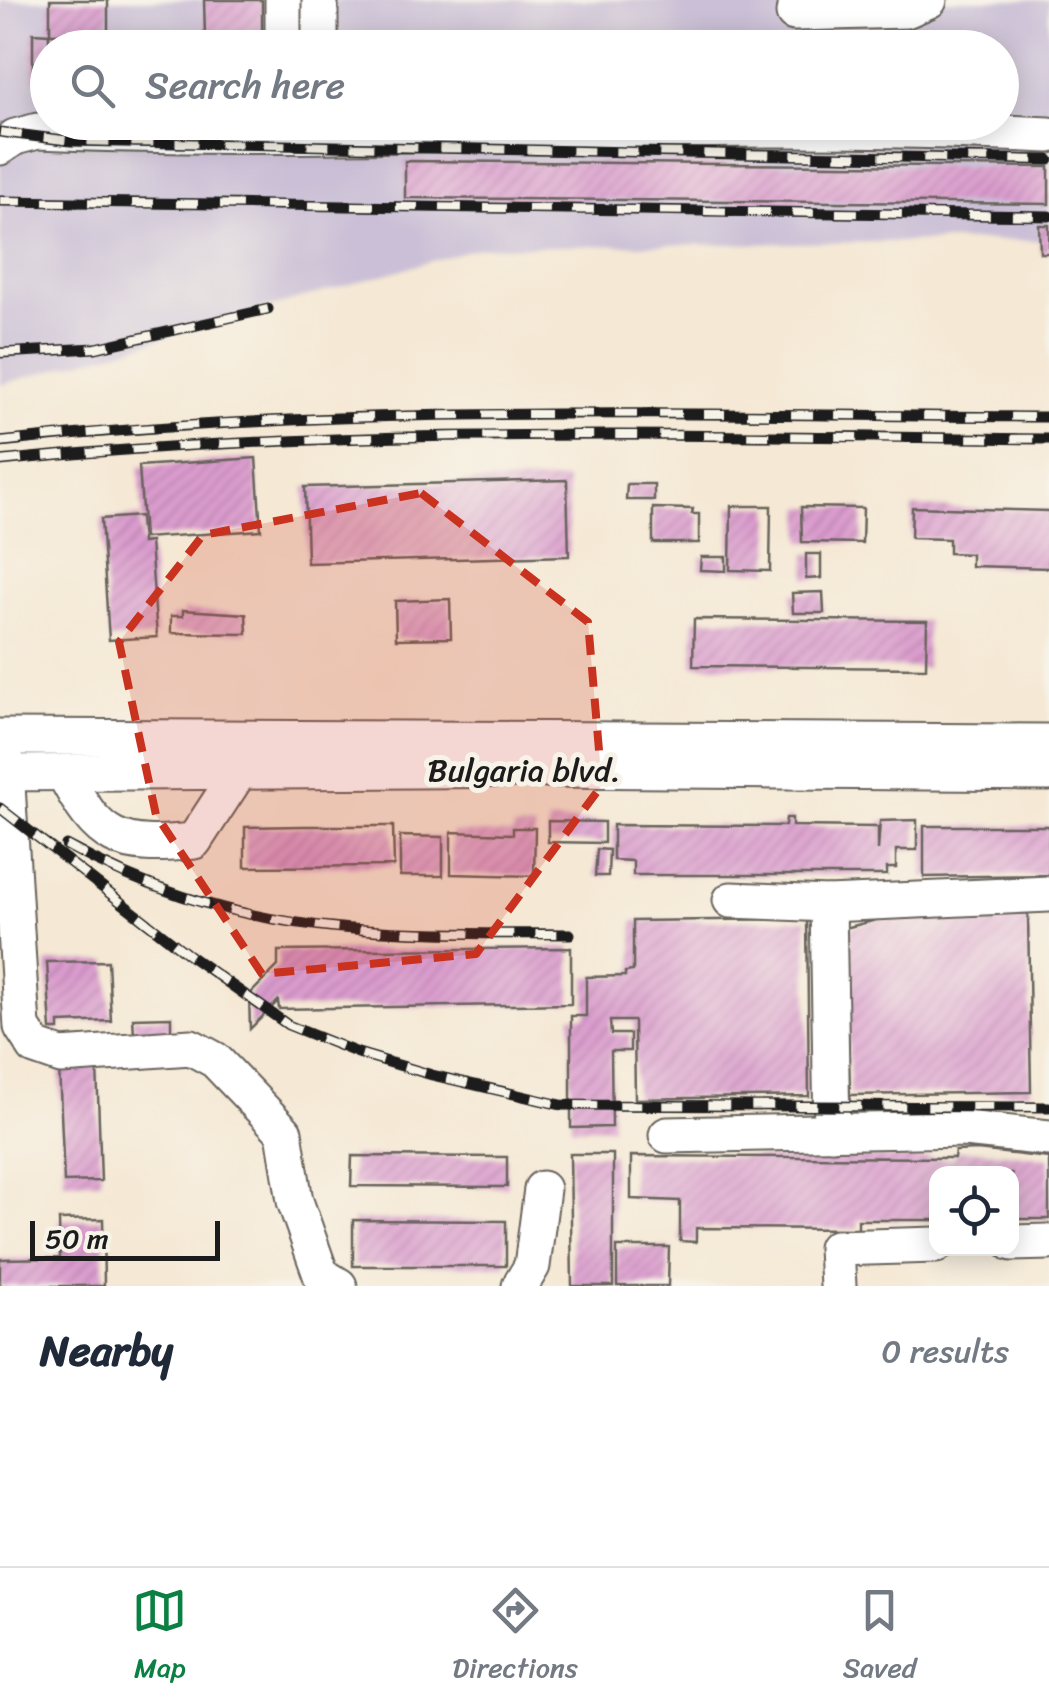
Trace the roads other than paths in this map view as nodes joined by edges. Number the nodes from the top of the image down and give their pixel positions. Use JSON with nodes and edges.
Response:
{"nodes":[{"id":1,"x":283,"y":0,"type":"edge"},
{"id":2,"x":320,"y":0,"type":"edge"},
{"id":3,"x":929,"y":0,"type":"edge"},
{"id":4,"x":794,"y":13,"type":"dead end"},
{"id":5,"x":283,"y":30,"type":"edge"},
{"id":6,"x":320,"y":30,"type":"edge"},
{"id":7,"x":30,"y":133,"type":"edge"},
{"id":8,"x":1019,"y":136,"type":"edge"},
{"id":9,"x":1049,"y":136,"type":"edge"},
{"id":10,"x":0,"y":146,"type":"edge"},
{"id":11,"x":3,"y":737,"type":"edge"},
{"id":12,"x":1049,"y":742,"type":"edge"},
{"id":13,"x":614,"y":755,"type":"junction"},
{"id":14,"x":239,"y":772,"type":"junction"},
{"id":15,"x":2,"y":773,"type":"edge"},
{"id":16,"x":64,"y":773,"type":"junction"},
{"id":17,"x":1049,"y":773,"type":"edge"},
{"id":18,"x":1049,"y":894,"type":"edge"},
{"id":19,"x":730,"y":900,"type":"dead end"},
{"id":20,"x":828,"y":904,"type":"junction"},
{"id":21,"x":832,"y":1132,"type":"junction"},
{"id":22,"x":667,"y":1134,"type":"dead end"},
{"id":23,"x":1049,"y":1138,"type":"edge"},
{"id":24,"x":542,"y":1189,"type":"dead end"},
{"id":25,"x":1049,"y":1242,"type":"edge"},
{"id":26,"x":1019,"y":1244,"type":"edge"},
{"id":27,"x":929,"y":1246,"type":"edge"},
{"id":28,"x":339,"y":1286,"type":"edge"},
{"id":29,"x":520,"y":1286,"type":"edge"},
{"id":30,"x":838,"y":1286,"type":"edge"}],
"edges":[{"from":1,"to":5,"type":"street"},
{"from":2,"to":6,"type":"street"},
{"from":3,"to":4,"type":"street"},
{"from":7,"to":10,"type":"street"},
{"from":8,"to":9,"type":"street"},
{"from":11,"to":13,"type":"street","name":"Bulgaria blvd."},
{"from":11,"to":15,"type":"street"},
{"from":12,"to":13,"type":"street","name":"Bulgaria blvd."},
{"from":13,"to":14,"type":"street","name":"Bulgaria blvd."},
{"from":13,"to":17,"type":"street","name":"Bulgaria blvd."},
{"from":14,"to":16,"type":"street","name":"Bulgaria blvd."},
{"from":14,"to":16,"type":"street"},
{"from":15,"to":16,"type":"street","name":"Bulgaria blvd."},
{"from":15,"to":28,"type":"street"},
{"from":18,"to":20,"type":"street"},
{"from":19,"to":20,"type":"street"},
{"from":20,"to":21,"type":"street"},
{"from":21,"to":22,"type":"street"},
{"from":21,"to":23,"type":"street"},
{"from":24,"to":29,"type":"street"},
{"from":25,"to":26,"type":"street"},
{"from":27,"to":30,"type":"street"}]}
